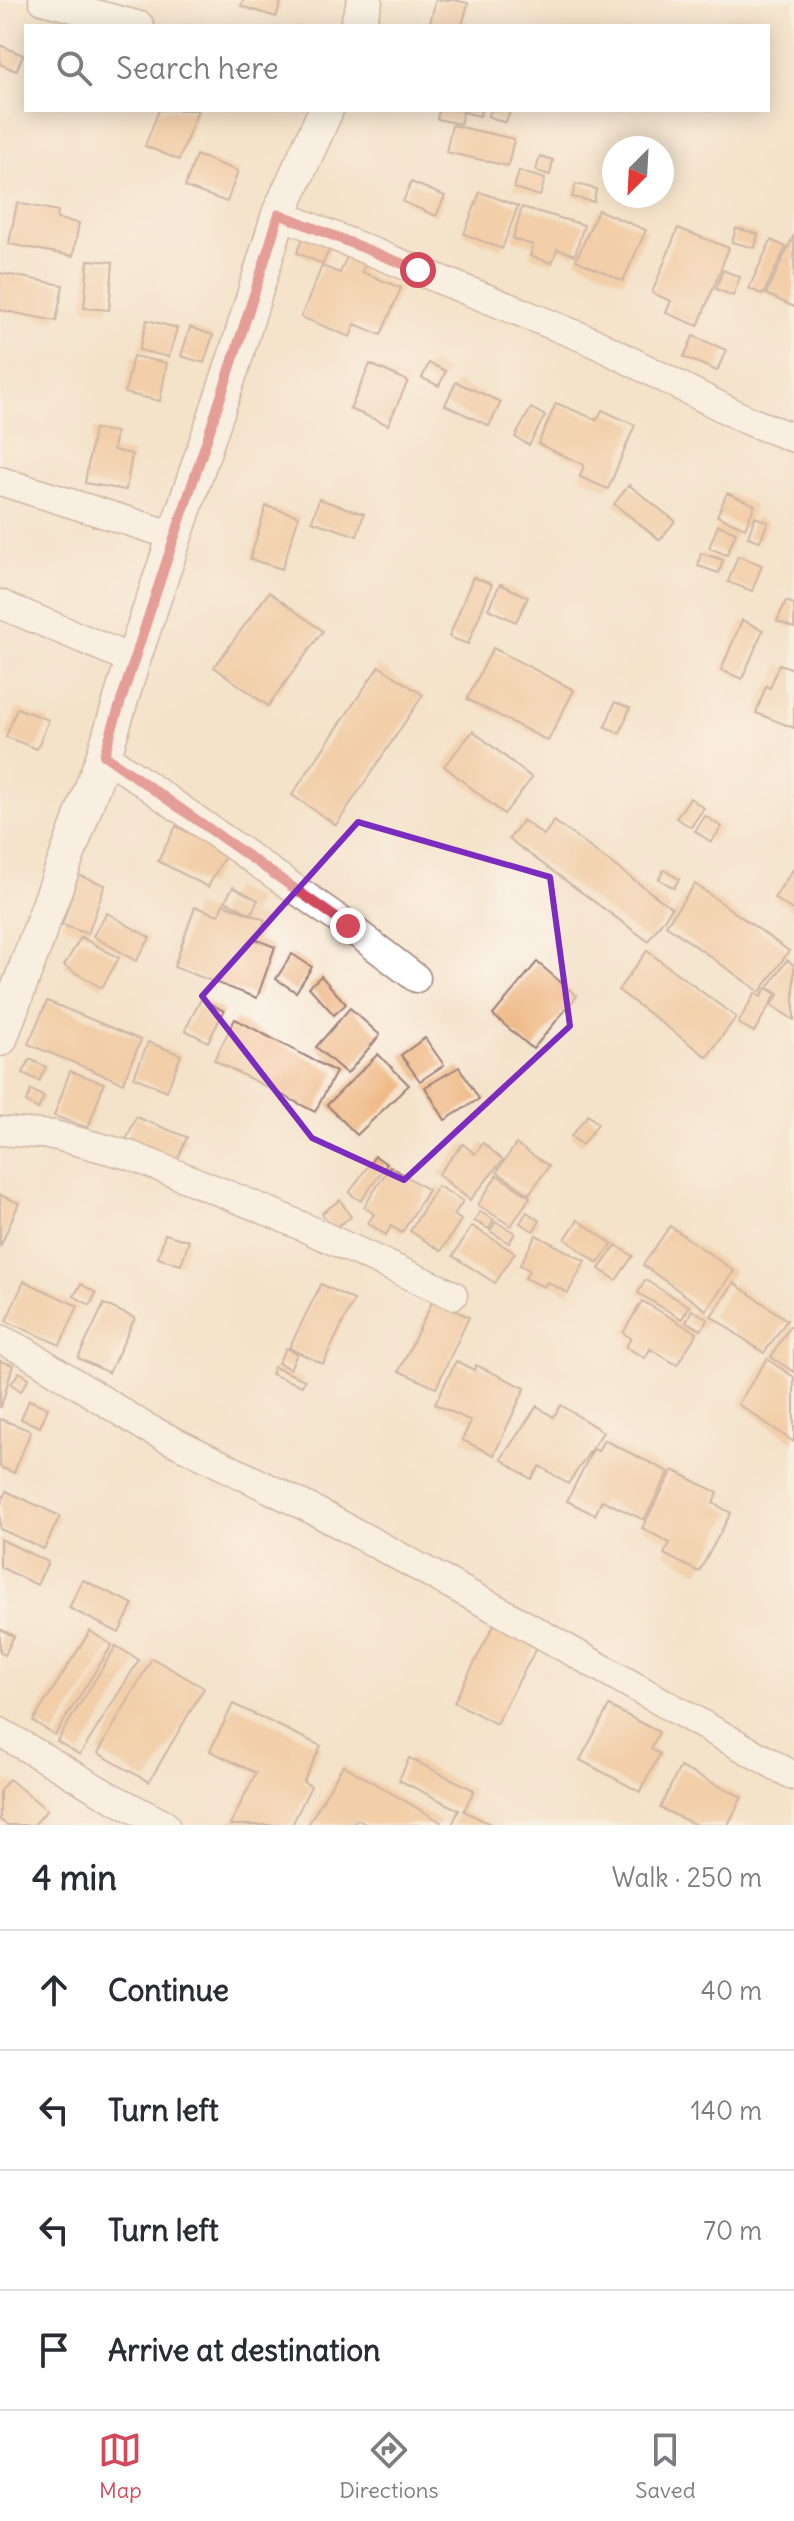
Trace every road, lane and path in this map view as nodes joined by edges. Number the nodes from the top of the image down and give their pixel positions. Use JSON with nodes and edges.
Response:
{"nodes":[{"id":1,"x":43,"y":0,"type":"edge"},
{"id":2,"x":365,"y":0,"type":"edge"},
{"id":3,"x":133,"y":24,"type":"edge"},
{"id":4,"x":358,"y":24,"type":"edge"},
{"id":5,"x":325,"y":112,"type":"edge"},
{"id":6,"x":279,"y":214,"type":"junction"},
{"id":7,"x":794,"y":438,"type":"edge"},
{"id":8,"x":0,"y":481,"type":"edge"},
{"id":9,"x":175,"y":536,"type":"junction"},
{"id":10,"x":0,"y":604,"type":"edge"},
{"id":11,"x":133,"y":660,"type":"junction"},
{"id":12,"x":104,"y":755,"type":"junction"},
{"id":13,"x":416,"y":978,"type":"dead end"},
{"id":14,"x":0,"y":1039,"type":"edge"},
{"id":15,"x":0,"y":1131,"type":"edge"},
{"id":16,"x":453,"y":1295,"type":"dead end"},
{"id":17,"x":0,"y":1339,"type":"edge"},
{"id":18,"x":0,"y":1732,"type":"edge"},
{"id":19,"x":794,"y":1776,"type":"edge"},
{"id":20,"x":165,"y":1825,"type":"edge"}],
"edges":[{"from":1,"to":3,"type":"street"},
{"from":2,"to":4,"type":"street"},
{"from":5,"to":6,"type":"street"},
{"from":6,"to":7,"type":"street"},
{"from":6,"to":9,"type":"street"},
{"from":8,"to":9,"type":"street"},
{"from":9,"to":11,"type":"street"},
{"from":10,"to":11,"type":"street"},
{"from":11,"to":12,"type":"street"},
{"from":12,"to":13,"type":"street"},
{"from":12,"to":14,"type":"street"},
{"from":15,"to":16,"type":"street"},
{"from":17,"to":19,"type":"street"},
{"from":18,"to":20,"type":"street"}]}
